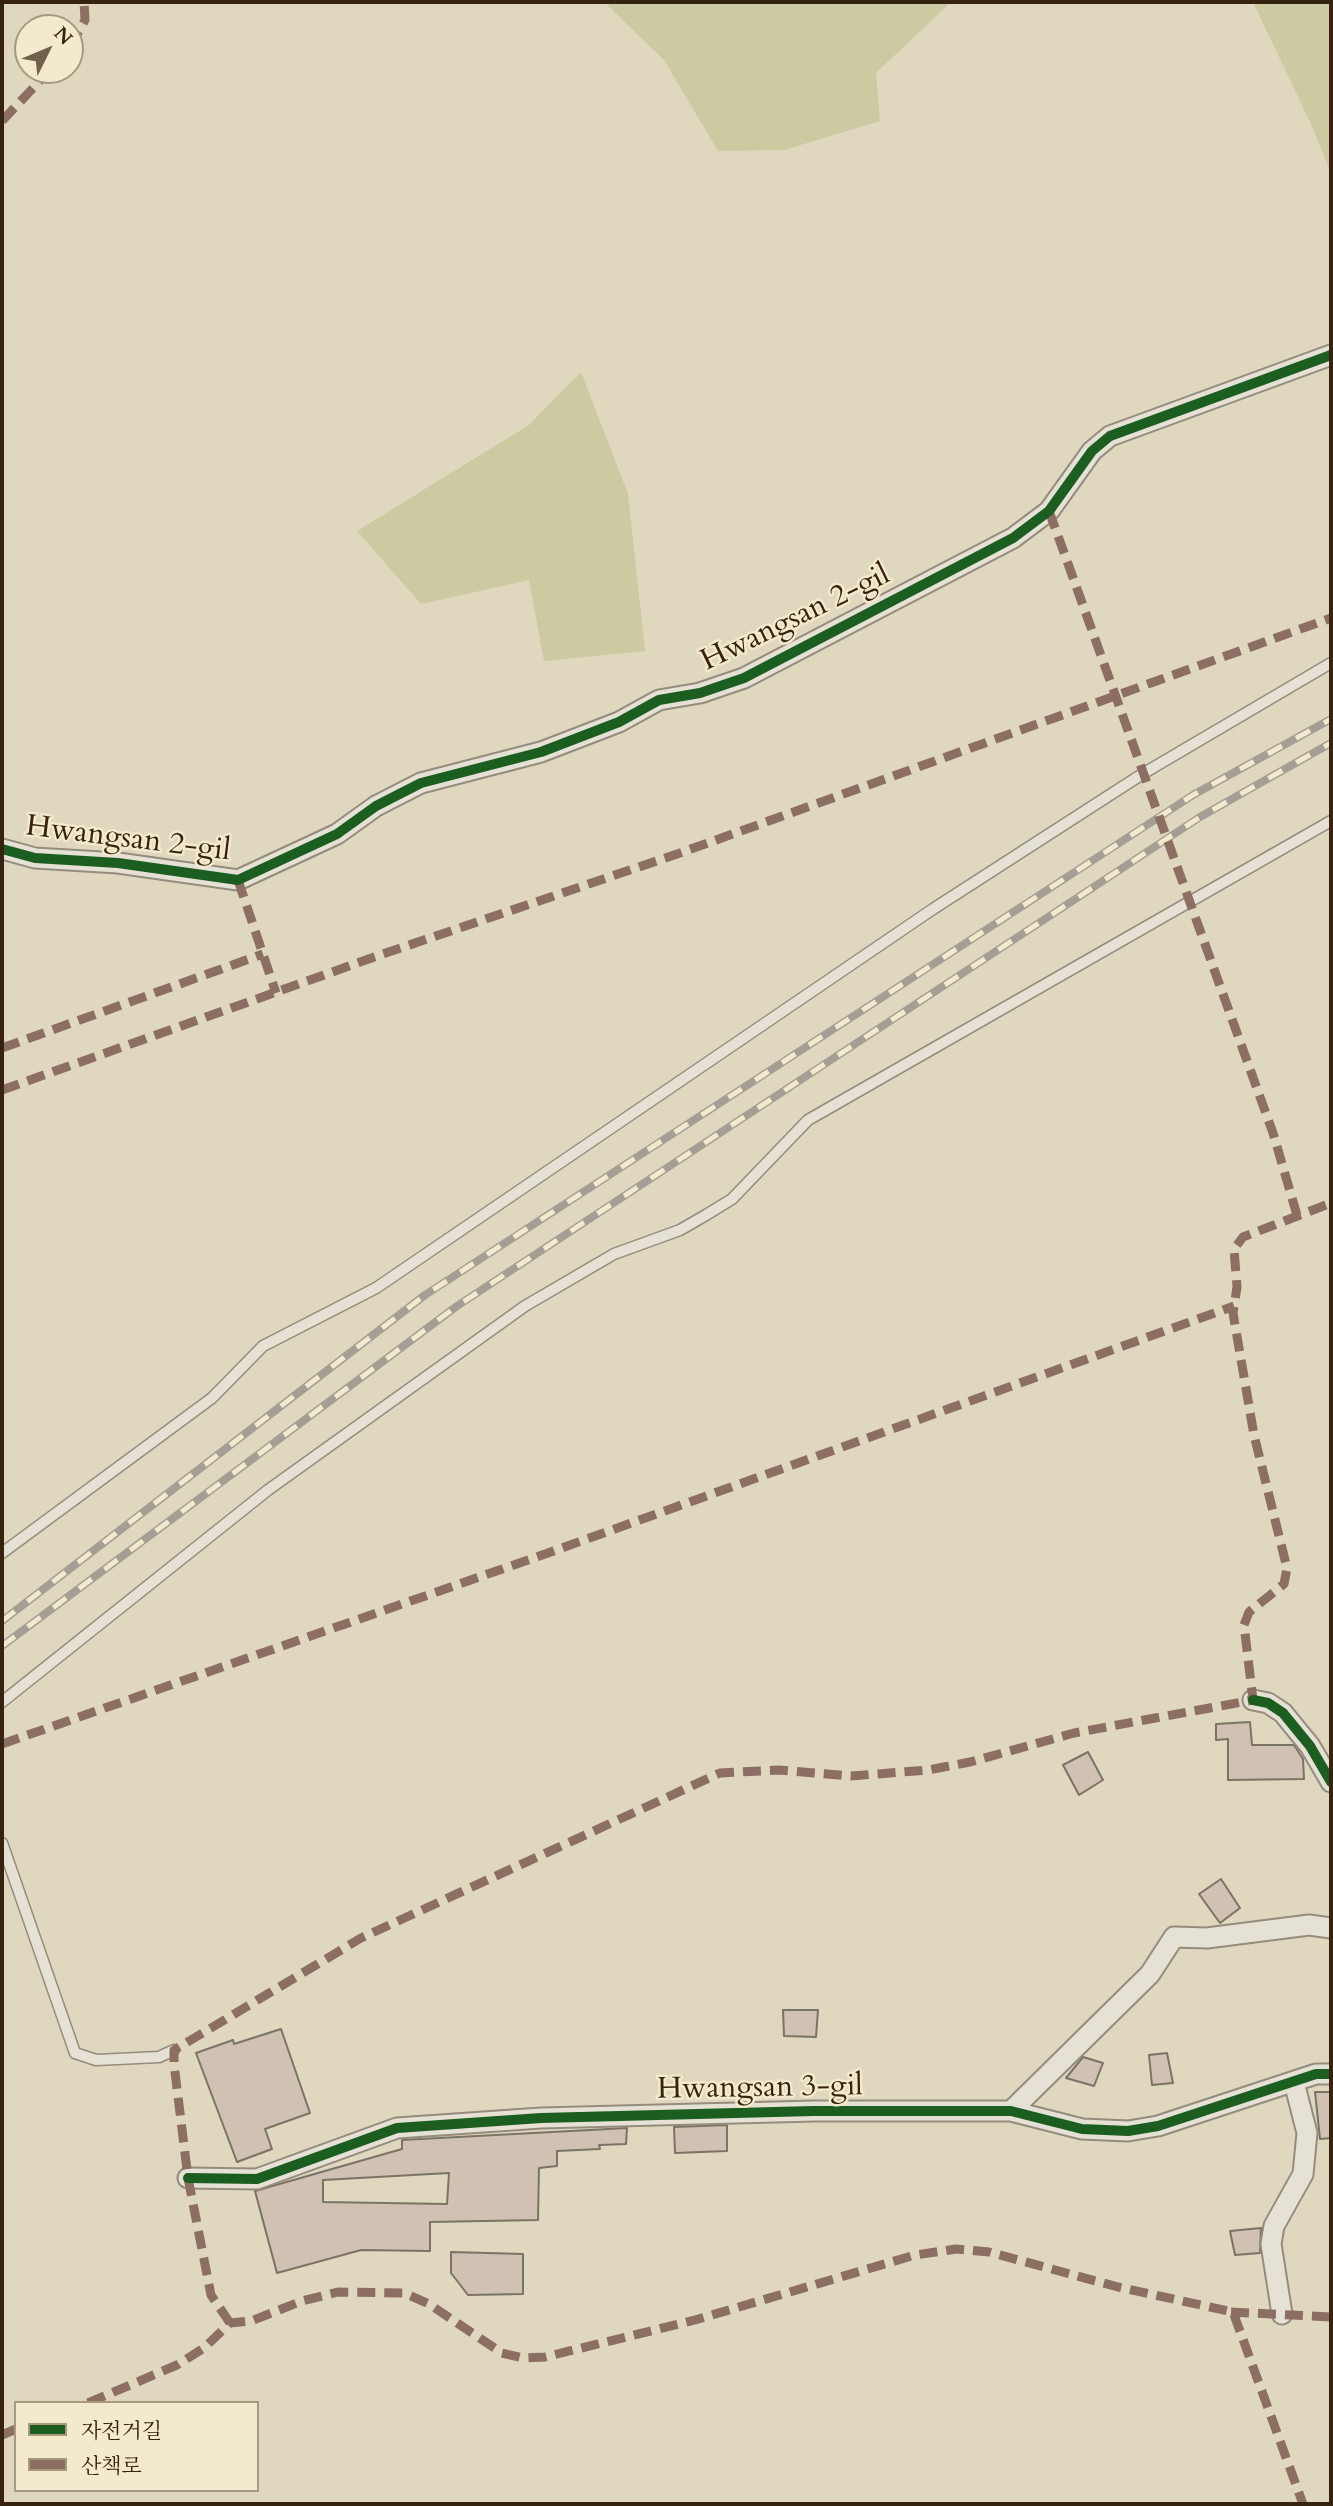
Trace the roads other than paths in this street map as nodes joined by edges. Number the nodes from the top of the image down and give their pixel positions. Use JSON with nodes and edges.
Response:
{"nodes":[{"id":1,"x":1331,"y":355,"type":"edge"},
{"id":2,"x":1331,"y":663,"type":"edge"},
{"id":3,"x":1331,"y":821,"type":"edge"},
{"id":4,"x":2,"y":849,"type":"edge"},
{"id":5,"x":2,"y":1553,"type":"edge"},
{"id":6,"x":1254,"y":1700,"type":"dead end"},
{"id":7,"x":2,"y":1702,"type":"edge"},
{"id":8,"x":1331,"y":1782,"type":"edge"},
{"id":9,"x":2,"y":1843,"type":"edge"},
{"id":10,"x":1331,"y":1928,"type":"edge"},
{"id":11,"x":174,"y":2050,"type":"dead end"},
{"id":12,"x":1331,"y":2074,"type":"edge"},
{"id":13,"x":1294,"y":2082,"type":"junction"},
{"id":14,"x":1011,"y":2111,"type":"junction"},
{"id":15,"x":188,"y":2178,"type":"dead end"},
{"id":16,"x":1282,"y":2314,"type":"dead end"}],
"edges":[{"from":1,"to":4,"type":"street","name":"Hwangsan 2-gil"},
{"from":2,"to":5,"type":"lane"},
{"from":3,"to":7,"type":"lane"},
{"from":6,"to":8,"type":"street"},
{"from":9,"to":11,"type":"lane"},
{"from":10,"to":14,"type":"street"},
{"from":12,"to":13,"type":"street","name":"Hwangsan 3-gil"},
{"from":13,"to":14,"type":"street","name":"Hwangsan 3-gil"},
{"from":13,"to":16,"type":"street"},
{"from":14,"to":15,"type":"street","name":"Hwangsan 3-gil"}]}
